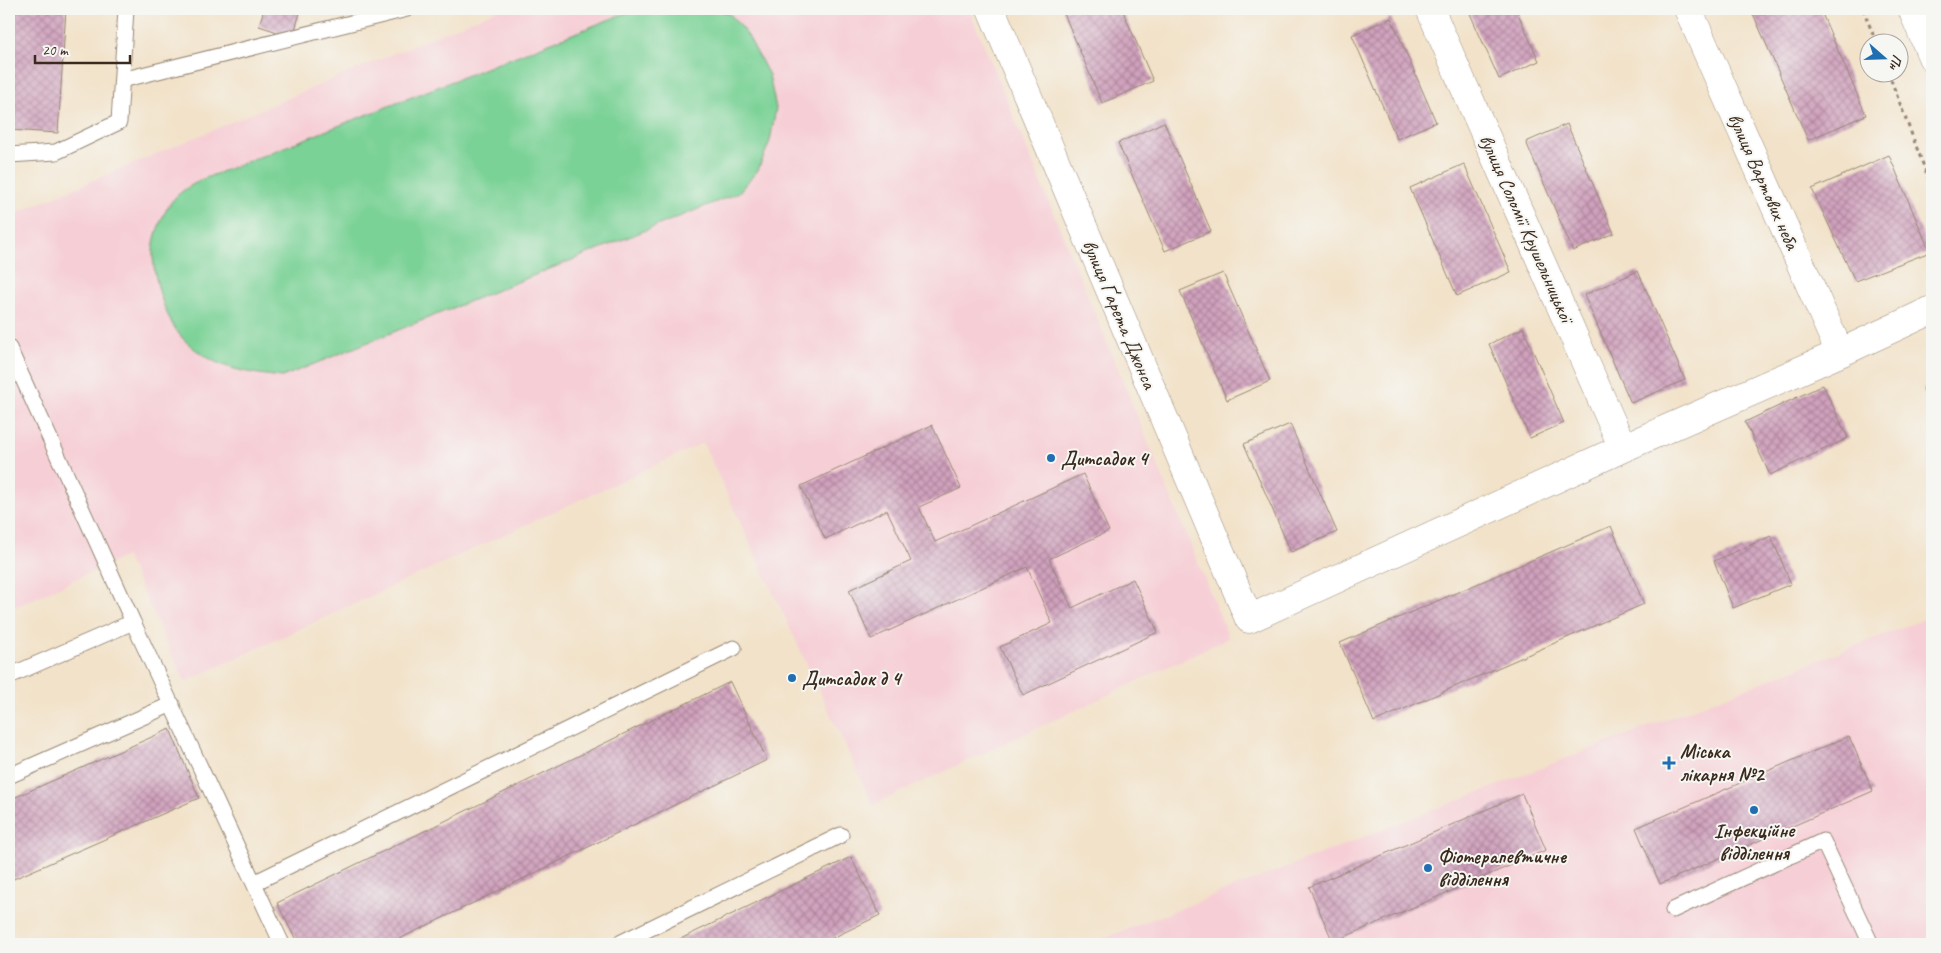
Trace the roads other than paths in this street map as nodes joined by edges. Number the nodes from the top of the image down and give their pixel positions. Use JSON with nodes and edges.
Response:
{"nodes":[{"id":1,"x":126,"y":9,"type":"edge"},
{"id":2,"x":407,"y":9,"type":"edge"},
{"id":3,"x":991,"y":9,"type":"edge"},
{"id":4,"x":1430,"y":9,"type":"edge"},
{"id":5,"x":1688,"y":9,"type":"edge"},
{"id":6,"x":1912,"y":9,"type":"edge"},
{"id":7,"x":1932,"y":57,"type":"edge"},
{"id":8,"x":122,"y":80,"type":"junction"},
{"id":9,"x":9,"y":155,"type":"edge"},
{"id":10,"x":1932,"y":310,"type":"edge"},
{"id":11,"x":9,"y":348,"type":"edge"},
{"id":12,"x":1840,"y":353,"type":"junction"},
{"id":13,"x":1623,"y":448,"type":"junction"},
{"id":14,"x":133,"y":622,"type":"junction"},
{"id":15,"x":734,"y":648,"type":"dead end"},
{"id":16,"x":9,"y":676,"type":"edge"},
{"id":17,"x":172,"y":704,"type":"junction"},
{"id":18,"x":9,"y":776,"type":"edge"},
{"id":19,"x":841,"y":835,"type":"dead end"},
{"id":20,"x":254,"y":883,"type":"junction"},
{"id":21,"x":1673,"y":910,"type":"dead end"},
{"id":22,"x":282,"y":944,"type":"edge"},
{"id":23,"x":618,"y":944,"type":"edge"},
{"id":24,"x":1871,"y":944,"type":"edge"}],
"edges":[{"from":1,"to":8,"type":"lane"},
{"from":2,"to":8,"type":"lane"},
{"from":3,"to":13,"type":"street","name":"вулиця Ґарета Джонса"},
{"from":4,"to":13,"type":"street","name":"вулиця Соломії Крушельницької"},
{"from":5,"to":12,"type":"street","name":"вулиця Вартових неба"},
{"from":6,"to":7,"type":"street"},
{"from":8,"to":9,"type":"lane"},
{"from":10,"to":12,"type":"street"},
{"from":11,"to":14,"type":"lane"},
{"from":12,"to":13,"type":"street"},
{"from":14,"to":16,"type":"lane"},
{"from":14,"to":17,"type":"lane"},
{"from":15,"to":20,"type":"lane"},
{"from":17,"to":18,"type":"lane"},
{"from":17,"to":20,"type":"lane"},
{"from":19,"to":23,"type":"lane"},
{"from":20,"to":22,"type":"lane"},
{"from":21,"to":24,"type":"lane"}]}
